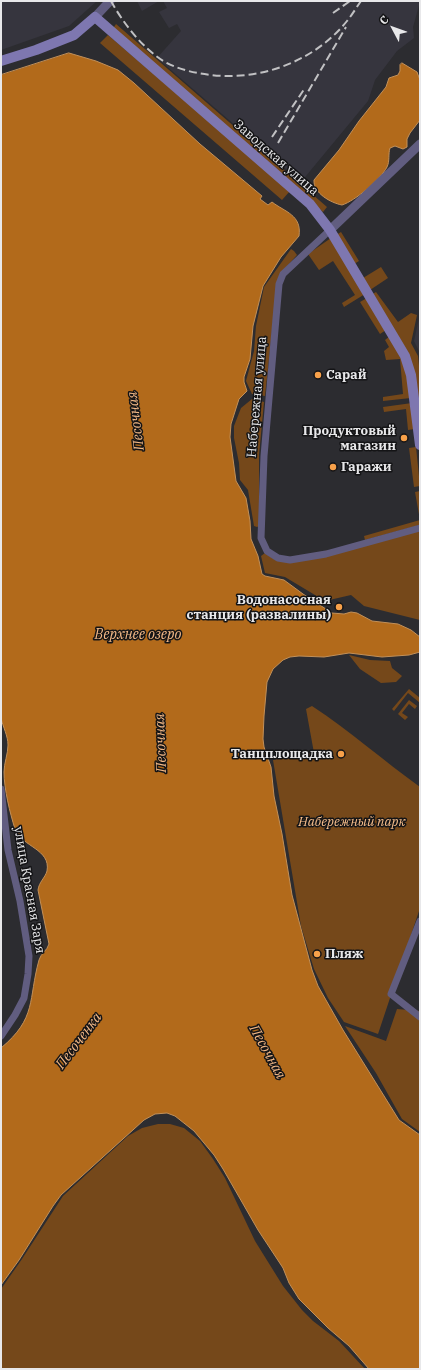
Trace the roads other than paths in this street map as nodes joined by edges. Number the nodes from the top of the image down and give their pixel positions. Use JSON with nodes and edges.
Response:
{"nodes":[{"id":1,"x":110,"y":1,"type":"edge"},
{"id":2,"x":95,"y":17,"type":"junction"},
{"id":3,"x":1,"y":61,"type":"edge"},
{"id":4,"x":420,"y":144,"type":"edge"},
{"id":5,"x":330,"y":230,"type":"junction"},
{"id":6,"x":420,"y":445,"type":"edge"},
{"id":7,"x":420,"y":528,"type":"edge"},
{"id":8,"x":1,"y":789,"type":"edge"},
{"id":9,"x":420,"y":925,"type":"edge"},
{"id":10,"x":420,"y":1017,"type":"edge"},
{"id":11,"x":1,"y":1036,"type":"edge"}],
"edges":[{"from":1,"to":2,"type":"street"},
{"from":2,"to":3,"type":"main road"},
{"from":2,"to":5,"type":"main road","name":"Заводская улица"},
{"from":4,"to":5,"type":"street","name":"Набережная улица"},
{"from":5,"to":6,"type":"main road","name":"Заводская улица"},
{"from":5,"to":7,"type":"street","name":"Набережная улица"},
{"from":8,"to":11,"type":"street","name":"улица Красная Заря"},
{"from":9,"to":10,"type":"street"}]}
